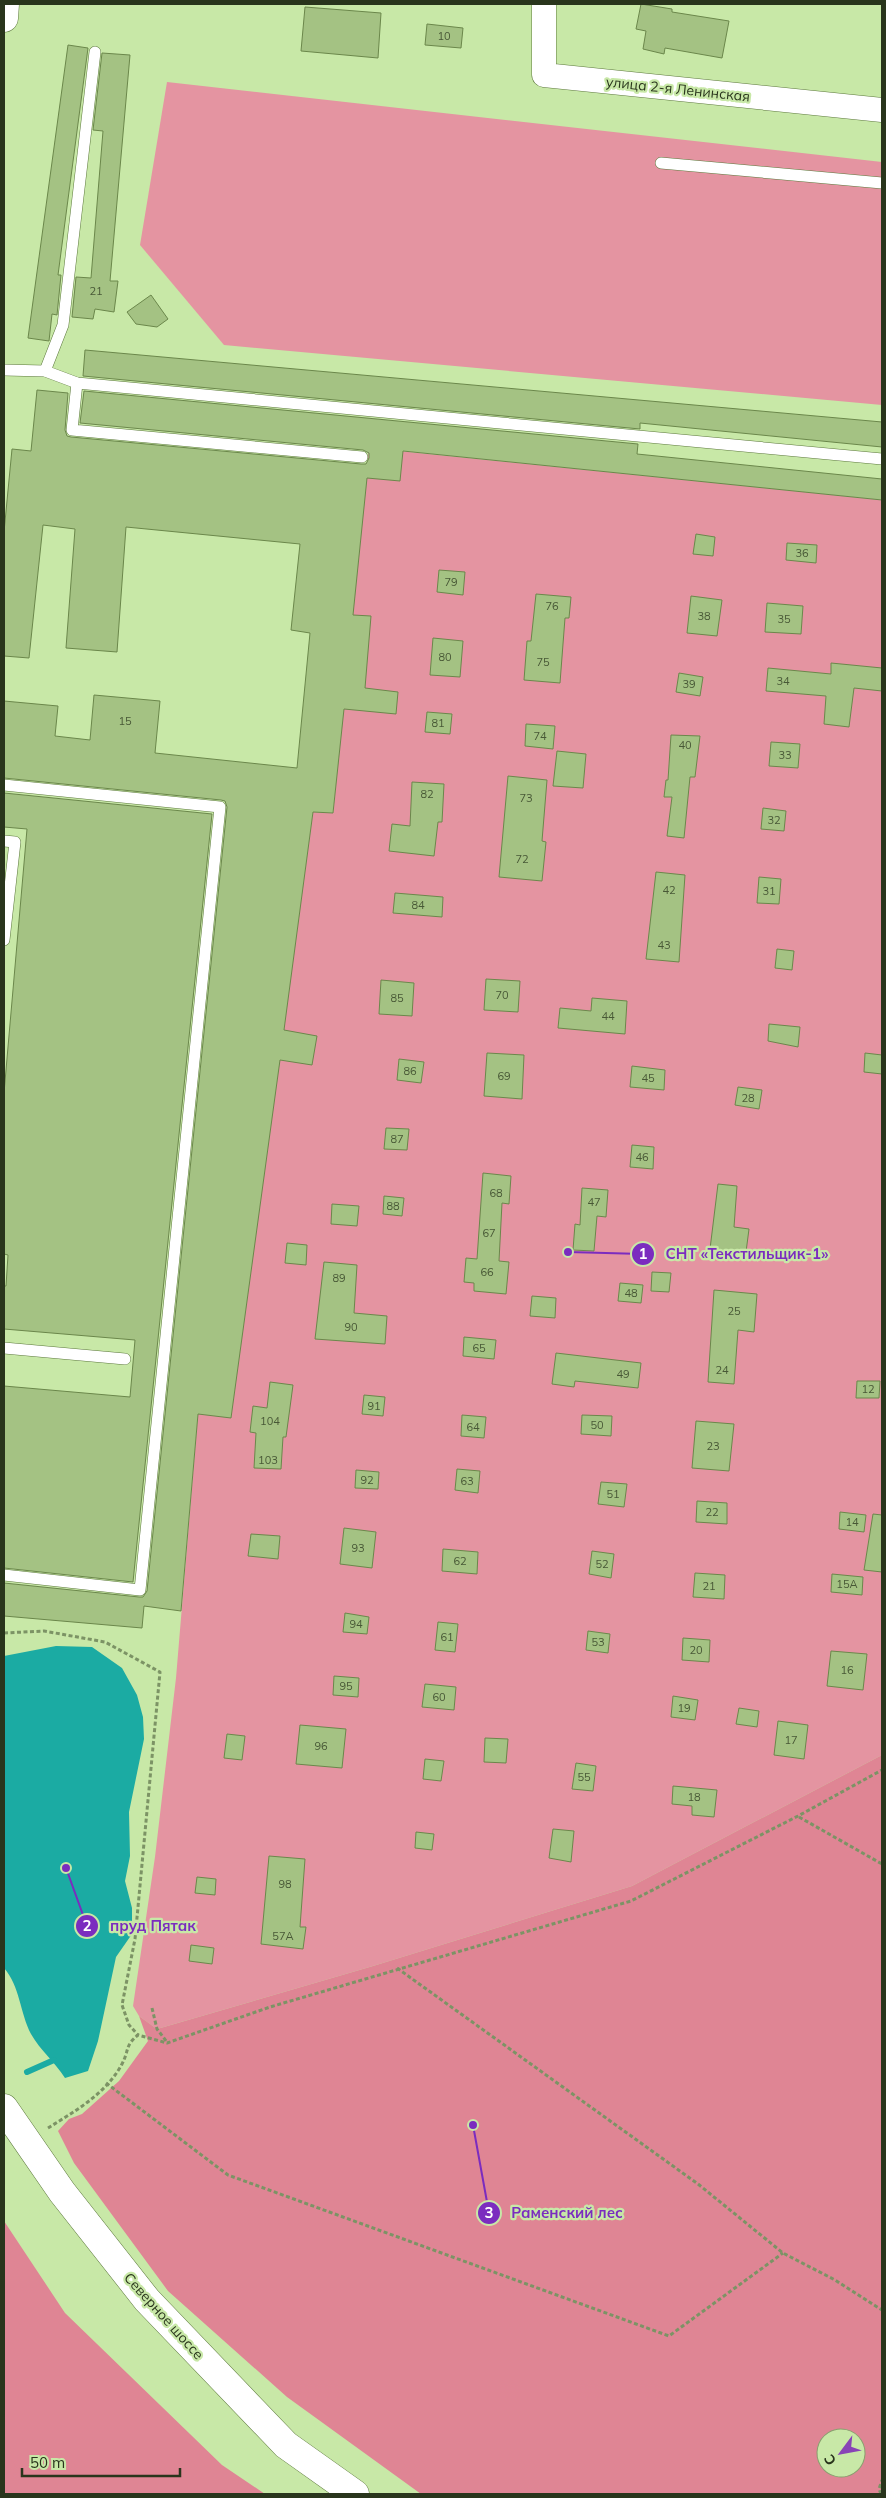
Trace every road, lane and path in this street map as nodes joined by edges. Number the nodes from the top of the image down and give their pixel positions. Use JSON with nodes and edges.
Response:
{"nodes":[{"id":1,"x":5,"y":4,"type":"edge"},
{"id":2,"x":544,"y":4,"type":"edge"},
{"id":3,"x":4,"y":18,"type":"edge"},
{"id":4,"x":95,"y":52,"type":"dead end"},
{"id":5,"x":882,"y":110,"type":"edge"},
{"id":6,"x":661,"y":163,"type":"dead end"},
{"id":7,"x":882,"y":183,"type":"edge"},
{"id":8,"x":4,"y":370,"type":"edge"},
{"id":9,"x":45,"y":371,"type":"junction"},
{"id":10,"x":77,"y":383,"type":"junction"},
{"id":11,"x":362,"y":457,"type":"dead end"},
{"id":12,"x":882,"y":460,"type":"edge"},
{"id":13,"x":4,"y":785,"type":"edge"},
{"id":14,"x":4,"y":841,"type":"edge"},
{"id":15,"x":4,"y":940,"type":"edge"},
{"id":16,"x":4,"y":1348,"type":"edge"},
{"id":17,"x":125,"y":1359,"type":"dead end"},
{"id":18,"x":4,"y":1575,"type":"edge"},
{"id":19,"x":4,"y":1633,"type":"edge"},
{"id":20,"x":882,"y":1770,"type":"edge"},
{"id":21,"x":798,"y":1816,"type":"junction"},
{"id":22,"x":882,"y":1864,"type":"edge"},
{"id":23,"x":397,"y":1968,"type":"junction"},
{"id":24,"x":152,"y":2008,"type":"dead end"},
{"id":25,"x":138,"y":2035,"type":"junction"},
{"id":26,"x":167,"y":2042,"type":"junction"},
{"id":27,"x":106,"y":2083,"type":"junction"},
{"id":28,"x":4,"y":2108,"type":"edge"},
{"id":29,"x":48,"y":2128,"type":"dead end"},
{"id":30,"x":783,"y":2253,"type":"junction"},
{"id":31,"x":882,"y":2310,"type":"edge"},
{"id":32,"x":882,"y":2480,"type":"edge"},
{"id":33,"x":355,"y":2494,"type":"edge"},
{"id":34,"x":881,"y":2494,"type":"edge"}],
"edges":[{"from":1,"to":3,"type":"main road"},
{"from":2,"to":5,"type":"street","name":"улица 2-я Ленинская"},
{"from":4,"to":9,"type":"lane"},
{"from":6,"to":7,"type":"lane"},
{"from":8,"to":9,"type":"lane"},
{"from":9,"to":10,"type":"lane"},
{"from":10,"to":11,"type":"lane"},
{"from":10,"to":12,"type":"lane"},
{"from":13,"to":18,"type":"lane"},
{"from":14,"to":15,"type":"lane"},
{"from":16,"to":17,"type":"lane"},
{"from":19,"to":25,"type":"path"},
{"from":20,"to":21,"type":"path"},
{"from":21,"to":22,"type":"path"},
{"from":21,"to":23,"type":"path"},
{"from":23,"to":26,"type":"path"},
{"from":23,"to":30,"type":"path"},
{"from":24,"to":26,"type":"path"},
{"from":25,"to":26,"type":"path"},
{"from":25,"to":27,"type":"path"},
{"from":27,"to":29,"type":"path"},
{"from":27,"to":30,"type":"path"},
{"from":28,"to":33,"type":"main road","name":"Северное шоссе"},
{"from":30,"to":31,"type":"path"},
{"from":32,"to":34,"type":"path"}]}
